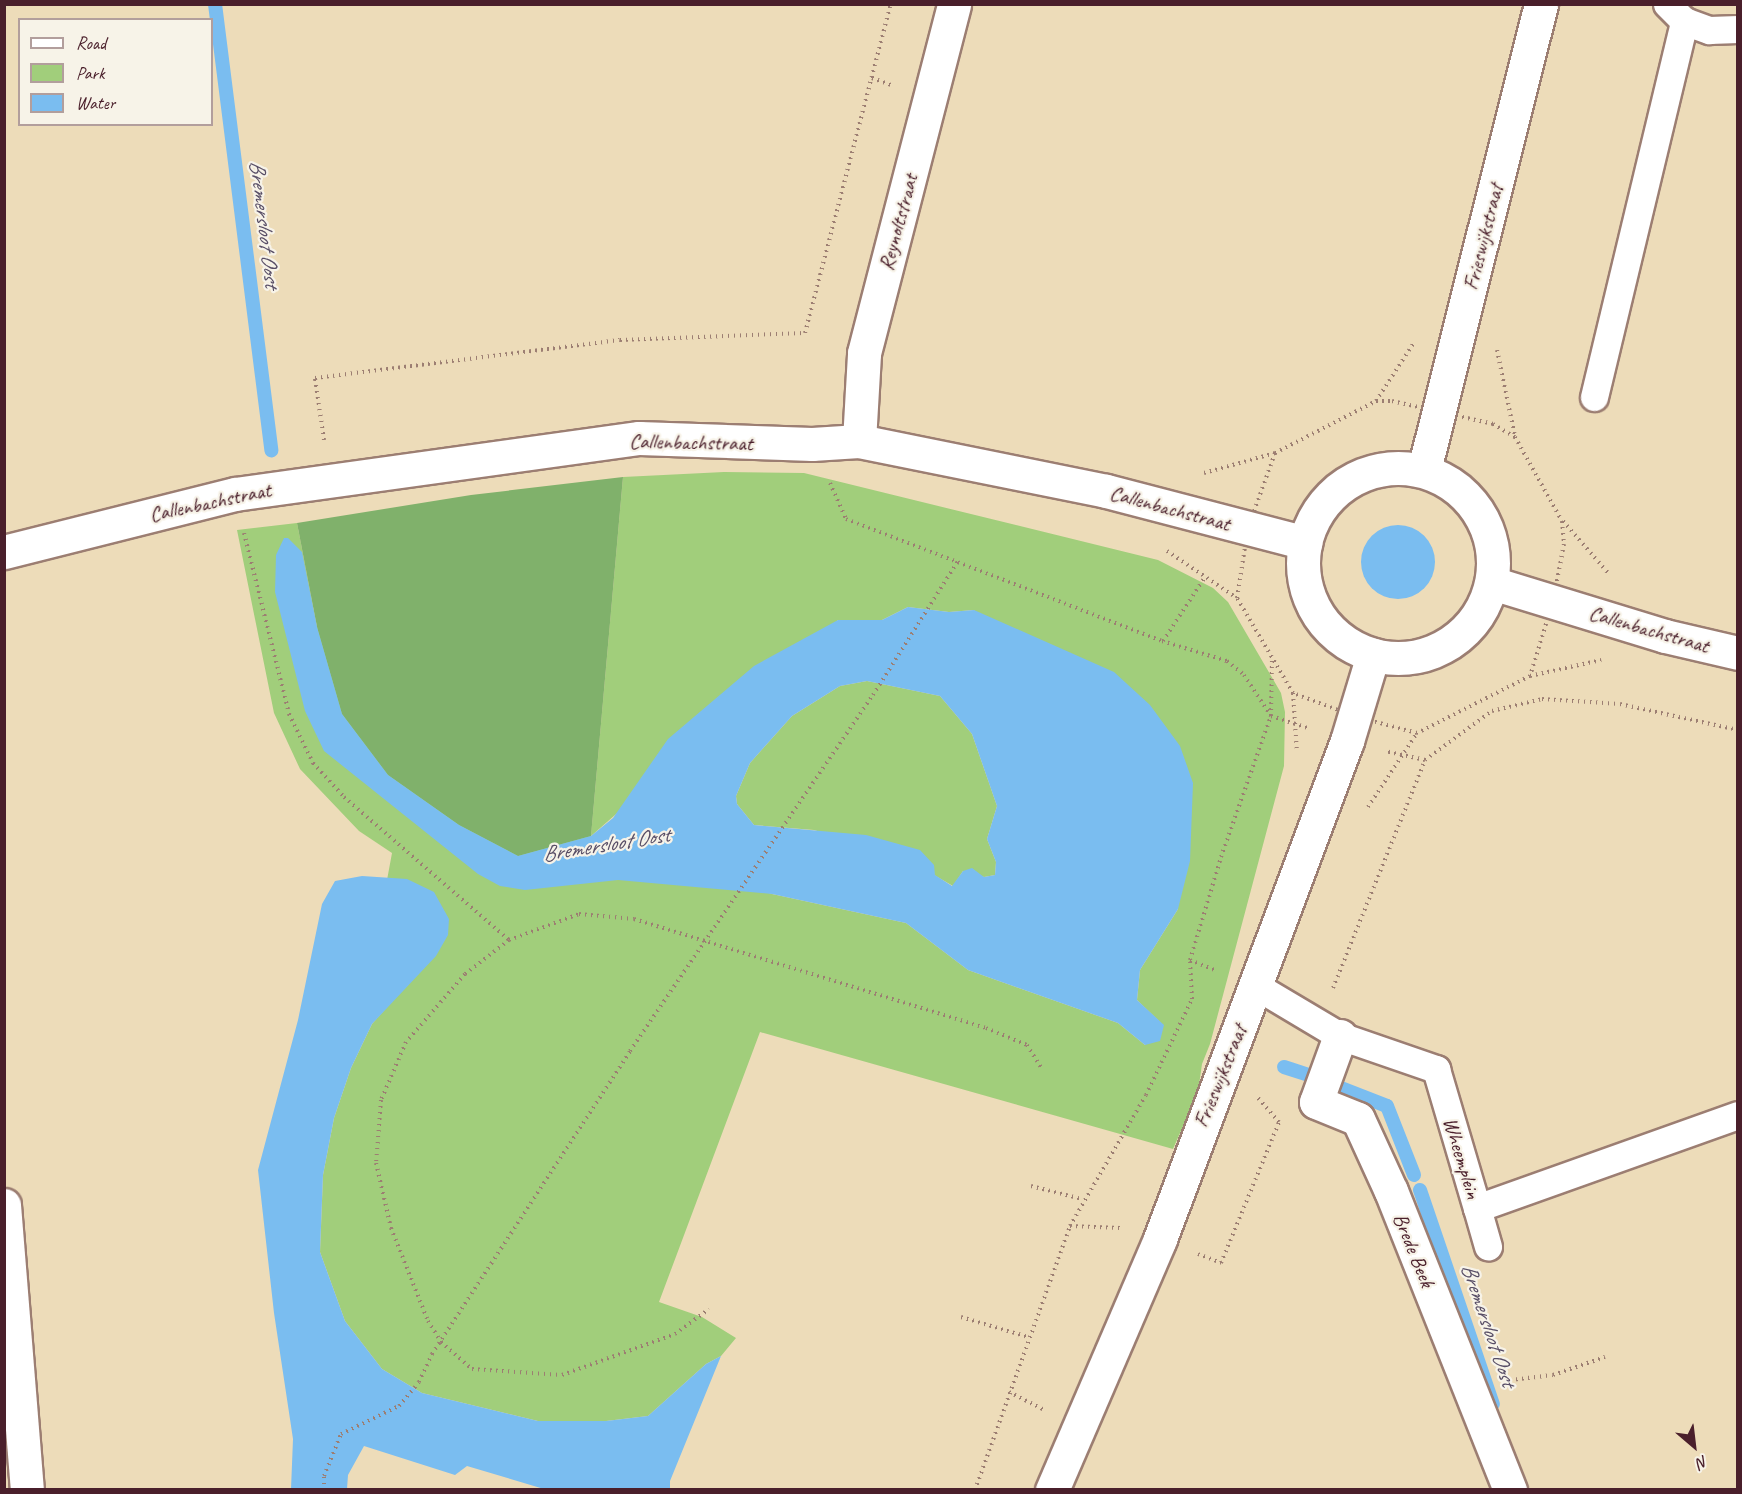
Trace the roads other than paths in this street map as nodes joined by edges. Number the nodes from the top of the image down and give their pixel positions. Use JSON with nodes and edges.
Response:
{"nodes":[{"id":1,"x":954,"y":4,"type":"edge"},
{"id":2,"x":1541,"y":4,"type":"edge"},
{"id":3,"x":1675,"y":13,"type":"edge"},
{"id":4,"x":1737,"y":29,"type":"edge"},
{"id":5,"x":1594,"y":397,"type":"dead end"},
{"id":6,"x":859,"y":441,"type":"junction"},
{"id":7,"x":1424,"y":470,"type":"junction"},
{"id":8,"x":1305,"y":543,"type":"junction"},
{"id":9,"x":4,"y":552,"type":"edge"},
{"id":10,"x":1491,"y":584,"type":"junction"},
{"id":11,"x":1737,"y":653,"type":"edge"},
{"id":12,"x":1373,"y":655,"type":"junction"},
{"id":13,"x":1256,"y":986,"type":"junction"},
{"id":14,"x":1340,"y":1036,"type":"junction"},
{"id":15,"x":1737,"y":1115,"type":"edge"},
{"id":16,"x":4,"y":1205,"type":"edge"},
{"id":17,"x":1477,"y":1208,"type":"junction"},
{"id":18,"x":1488,"y":1246,"type":"dead end"},
{"id":19,"x":27,"y":1490,"type":"edge"},
{"id":20,"x":1052,"y":1490,"type":"edge"},
{"id":21,"x":1510,"y":1490,"type":"edge"}],
"edges":[{"from":1,"to":6,"type":"street","name":"Reynoltstraat"},
{"from":2,"to":7,"type":"street","name":"Frieswijkstraat"},
{"from":3,"to":4,"type":"lane"},
{"from":3,"to":5,"type":"lane"},
{"from":6,"to":8,"type":"street","name":"Callenbachstraat"},
{"from":6,"to":9,"type":"street","name":"Callenbachstraat"},
{"from":7,"to":8,"type":"street"},
{"from":7,"to":10,"type":"street"},
{"from":8,"to":12,"type":"street"},
{"from":10,"to":11,"type":"street","name":"Callenbachstraat"},
{"from":10,"to":12,"type":"street"},
{"from":12,"to":13,"type":"street","name":"Frieswijkstraat"},
{"from":13,"to":14,"type":"lane","name":"Wheemplein"},
{"from":13,"to":20,"type":"street","name":"Frieswijkstraat"},
{"from":14,"to":17,"type":"lane","name":"Wheemplein"},
{"from":14,"to":21,"type":"street","name":"Brede Beek"},
{"from":15,"to":17,"type":"lane","name":"Wheemplein"},
{"from":16,"to":19,"type":"street"},
{"from":17,"to":18,"type":"lane"}]}
